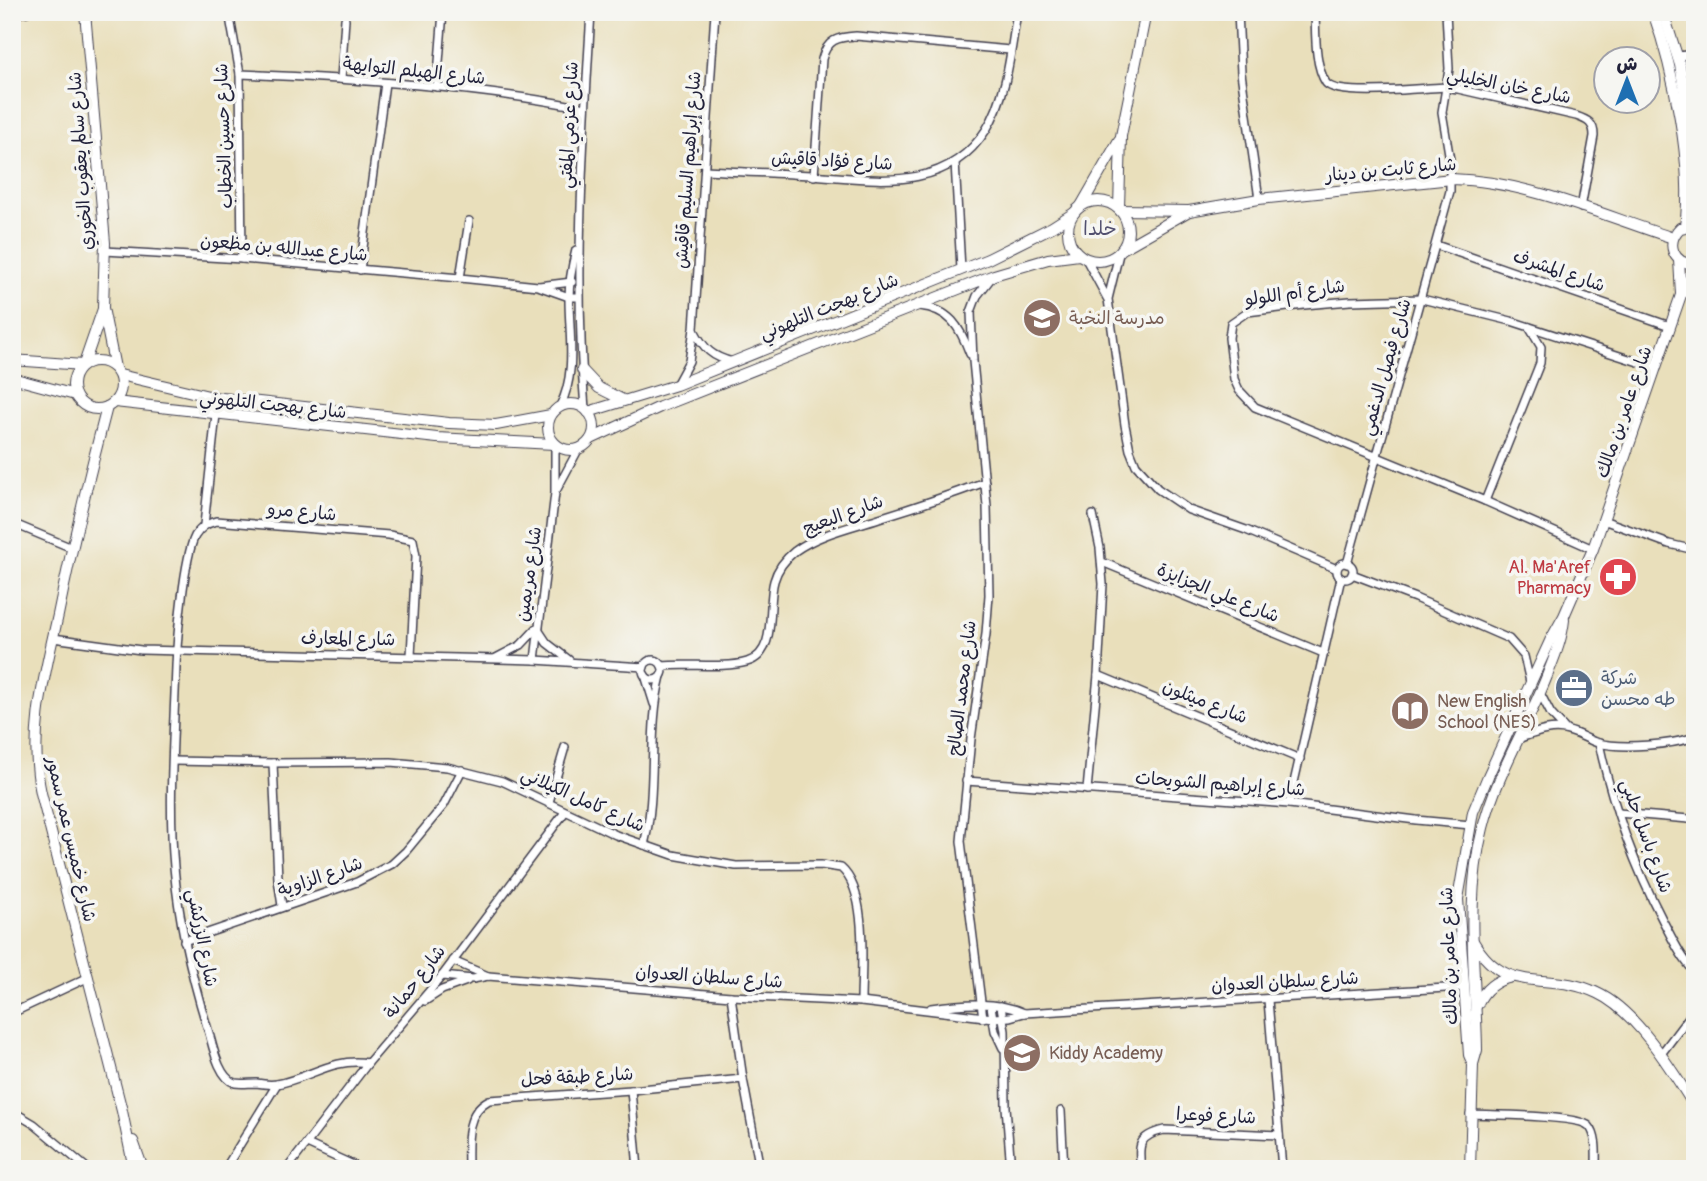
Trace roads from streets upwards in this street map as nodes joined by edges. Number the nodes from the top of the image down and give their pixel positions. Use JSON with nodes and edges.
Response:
{"nodes":[{"id":1,"x":27,"y":12,"type":"edge"},
{"id":2,"x":85,"y":12,"type":"edge"},
{"id":3,"x":229,"y":12,"type":"edge"},
{"id":4,"x":443,"y":12,"type":"edge"},
{"id":5,"x":591,"y":12,"type":"edge"},
{"id":6,"x":715,"y":12,"type":"edge"},
{"id":7,"x":1017,"y":12,"type":"edge"},
{"id":8,"x":1146,"y":12,"type":"edge"},
{"id":9,"x":1238,"y":12,"type":"edge"},
{"id":10,"x":1315,"y":12,"type":"edge"},
{"id":11,"x":1446,"y":12,"type":"edge"},
{"id":12,"x":1653,"y":12,"type":"edge"},
{"id":13,"x":1663,"y":12,"type":"edge"},
{"id":14,"x":12,"y":14,"type":"edge"},
{"id":15,"x":345,"y":19,"type":"dead end"},
{"id":16,"x":1010,"y":50,"type":"junction"},
{"id":17,"x":1695,"y":54,"type":"edge"},
{"id":18,"x":1678,"y":57,"type":"junction"},
{"id":19,"x":240,"y":74,"type":"junction"},
{"id":20,"x":341,"y":79,"type":"junction"},
{"id":21,"x":385,"y":83,"type":"junction"},
{"id":22,"x":437,"y":87,"type":"junction"},
{"id":23,"x":1445,"y":87,"type":"junction"},
{"id":24,"x":585,"y":108,"type":"junction"},
{"id":25,"x":1121,"y":136,"type":"junction"},
{"id":26,"x":1695,"y":155,"type":"edge"},
{"id":27,"x":955,"y":162,"type":"junction"},
{"id":28,"x":705,"y":170,"type":"junction"},
{"id":29,"x":814,"y":176,"type":"junction"},
{"id":30,"x":1452,"y":179,"type":"junction"},
{"id":31,"x":1259,"y":200,"type":"junction"},
{"id":32,"x":1581,"y":208,"type":"junction"},
{"id":33,"x":1077,"y":209,"type":"junction"},
{"id":34,"x":1120,"y":209,"type":"junction"},
{"id":35,"x":1189,"y":211,"type":"junction"},
{"id":36,"x":469,"y":221,"type":"dead end"},
{"id":37,"x":1690,"y":225,"type":"edge"},
{"id":38,"x":1673,"y":238,"type":"junction"},
{"id":39,"x":579,"y":239,"type":"junction"},
{"id":40,"x":1436,"y":245,"type":"junction"},
{"id":41,"x":105,"y":251,"type":"junction"},
{"id":42,"x":1122,"y":251,"type":"junction"},
{"id":43,"x":1082,"y":257,"type":"junction"},
{"id":44,"x":243,"y":259,"type":"junction"},
{"id":45,"x":1679,"y":260,"type":"junction"},
{"id":46,"x":1695,"y":264,"type":"edge"},
{"id":47,"x":360,"y":270,"type":"junction"},
{"id":48,"x":961,"y":270,"type":"junction"},
{"id":49,"x":1695,"y":270,"type":"edge"},
{"id":50,"x":994,"y":275,"type":"junction"},
{"id":51,"x":460,"y":278,"type":"junction"},
{"id":52,"x":570,"y":282,"type":"junction"},
{"id":53,"x":580,"y":282,"type":"junction"},
{"id":54,"x":538,"y":286,"type":"junction"},
{"id":55,"x":1681,"y":295,"type":"junction"},
{"id":56,"x":569,"y":297,"type":"junction"},
{"id":57,"x":579,"y":297,"type":"junction"},
{"id":58,"x":1108,"y":299,"type":"junction"},
{"id":59,"x":1422,"y":299,"type":"junction"},
{"id":60,"x":912,"y":306,"type":"junction"},
{"id":61,"x":103,"y":308,"type":"junction"},
{"id":62,"x":1671,"y":326,"type":"junction"},
{"id":63,"x":1529,"y":327,"type":"junction"},
{"id":64,"x":694,"y":330,"type":"junction"},
{"id":65,"x":12,"y":359,"type":"edge"},
{"id":66,"x":973,"y":361,"type":"junction"},
{"id":67,"x":733,"y":362,"type":"junction"},
{"id":68,"x":83,"y":365,"type":"junction"},
{"id":69,"x":1657,"y":368,"type":"junction"},
{"id":70,"x":582,"y":370,"type":"junction"},
{"id":71,"x":118,"y":372,"type":"junction"},
{"id":72,"x":12,"y":378,"type":"edge"},
{"id":73,"x":676,"y":384,"type":"junction"},
{"id":74,"x":75,"y":395,"type":"junction"},
{"id":75,"x":623,"y":400,"type":"junction"},
{"id":76,"x":111,"y":405,"type":"junction"},
{"id":77,"x":560,"y":406,"type":"junction"},
{"id":78,"x":587,"y":410,"type":"junction"},
{"id":79,"x":216,"y":414,"type":"junction"},
{"id":80,"x":551,"y":415,"type":"junction"},
{"id":81,"x":591,"y":439,"type":"junction"},
{"id":82,"x":554,"y":444,"type":"junction"},
{"id":83,"x":578,"y":450,"type":"junction"},
{"id":84,"x":1377,"y":457,"type":"junction"},
{"id":85,"x":985,"y":482,"type":"junction"},
{"id":86,"x":555,"y":493,"type":"junction"},
{"id":87,"x":1485,"y":501,"type":"junction"},
{"id":88,"x":1093,"y":515,"type":"dead end"},
{"id":89,"x":1603,"y":520,"type":"junction"},
{"id":90,"x":12,"y":523,"type":"edge"},
{"id":91,"x":204,"y":525,"type":"junction"},
{"id":92,"x":72,"y":548,"type":"junction"},
{"id":93,"x":1593,"y":549,"type":"junction"},
{"id":94,"x":1695,"y":550,"type":"edge"},
{"id":95,"x":1102,"y":562,"type":"junction"},
{"id":96,"x":1347,"y":564,"type":"junction"},
{"id":97,"x":1337,"y":569,"type":"junction"},
{"id":98,"x":1352,"y":574,"type":"junction"},
{"id":99,"x":1341,"y":578,"type":"junction"},
{"id":100,"x":1564,"y":616,"type":"junction"},
{"id":101,"x":537,"y":628,"type":"junction"},
{"id":102,"x":53,"y":638,"type":"junction"},
{"id":103,"x":177,"y":651,"type":"junction"},
{"id":104,"x":1323,"y":653,"type":"junction"},
{"id":105,"x":411,"y":656,"type":"junction"},
{"id":106,"x":492,"y":659,"type":"junction"},
{"id":107,"x":535,"y":660,"type":"junction"},
{"id":108,"x":572,"y":661,"type":"junction"},
{"id":109,"x":662,"y":666,"type":"junction"},
{"id":110,"x":644,"y":671,"type":"junction"},
{"id":111,"x":1098,"y":675,"type":"junction"},
{"id":112,"x":661,"y":676,"type":"junction"},
{"id":113,"x":1531,"y":685,"type":"junction"},
{"id":114,"x":1540,"y":694,"type":"junction"},
{"id":115,"x":654,"y":704,"type":"junction"},
{"id":116,"x":1567,"y":730,"type":"junction"},
{"id":117,"x":1695,"y":737,"type":"edge"},
{"id":118,"x":1520,"y":738,"type":"junction"},
{"id":119,"x":1599,"y":743,"type":"junction"},
{"id":120,"x":565,"y":747,"type":"dead end"},
{"id":121,"x":1300,"y":759,"type":"junction"},
{"id":122,"x":173,"y":761,"type":"junction"},
{"id":123,"x":273,"y":764,"type":"junction"},
{"id":124,"x":462,"y":770,"type":"junction"},
{"id":125,"x":966,"y":780,"type":"junction"},
{"id":126,"x":1087,"y":790,"type":"junction"},
{"id":127,"x":550,"y":802,"type":"junction"},
{"id":128,"x":1289,"y":804,"type":"junction"},
{"id":129,"x":565,"y":812,"type":"junction"},
{"id":130,"x":1618,"y":813,"type":"junction"},
{"id":131,"x":1689,"y":819,"type":"dead end"},
{"id":132,"x":1471,"y":825,"type":"junction"},
{"id":133,"x":1483,"y":827,"type":"junction"},
{"id":134,"x":644,"y":845,"type":"junction"},
{"id":135,"x":282,"y":906,"type":"junction"},
{"id":136,"x":1472,"y":940,"type":"junction"},
{"id":137,"x":184,"y":941,"type":"junction"},
{"id":138,"x":453,"y":961,"type":"junction"},
{"id":139,"x":1695,"y":972,"type":"edge"},
{"id":140,"x":442,"y":976,"type":"junction"},
{"id":141,"x":488,"y":976,"type":"junction"},
{"id":142,"x":1513,"y":977,"type":"junction"},
{"id":143,"x":87,"y":978,"type":"junction"},
{"id":144,"x":473,"y":979,"type":"junction"},
{"id":145,"x":1463,"y":987,"type":"junction"},
{"id":146,"x":731,"y":996,"type":"junction"},
{"id":147,"x":1269,"y":1000,"type":"junction"},
{"id":148,"x":861,"y":1002,"type":"junction"},
{"id":149,"x":418,"y":1005,"type":"junction"},
{"id":150,"x":982,"y":1005,"type":"junction"},
{"id":151,"x":991,"y":1006,"type":"junction"},
{"id":152,"x":1001,"y":1006,"type":"junction"},
{"id":153,"x":1476,"y":1007,"type":"junction"},
{"id":154,"x":927,"y":1009,"type":"junction"},
{"id":155,"x":1695,"y":1009,"type":"edge"},
{"id":156,"x":12,"y":1013,"type":"edge"},
{"id":157,"x":1024,"y":1013,"type":"junction"},
{"id":158,"x":983,"y":1018,"type":"junction"},
{"id":159,"x":993,"y":1018,"type":"junction"},
{"id":160,"x":1003,"y":1018,"type":"junction"},
{"id":161,"x":1003,"y":1049,"type":"junction"},
{"id":162,"x":1661,"y":1054,"type":"junction"},
{"id":163,"x":369,"y":1063,"type":"junction"},
{"id":164,"x":1473,"y":1064,"type":"junction"},
{"id":165,"x":743,"y":1079,"type":"junction"},
{"id":166,"x":277,"y":1084,"type":"junction"},
{"id":167,"x":631,"y":1090,"type":"junction"},
{"id":168,"x":1695,"y":1107,"type":"edge"},
{"id":169,"x":12,"y":1111,"type":"edge"},
{"id":170,"x":122,"y":1111,"type":"junction"},
{"id":171,"x":1061,"y":1111,"type":"dead end"},
{"id":172,"x":1470,"y":1114,"type":"junction"},
{"id":173,"x":1279,"y":1135,"type":"junction"},
{"id":174,"x":307,"y":1144,"type":"junction"},
{"id":175,"x":88,"y":1169,"type":"edge"},
{"id":176,"x":134,"y":1169,"type":"edge"},
{"id":177,"x":144,"y":1169,"type":"edge"},
{"id":178,"x":225,"y":1169,"type":"edge"},
{"id":179,"x":287,"y":1169,"type":"edge"},
{"id":180,"x":362,"y":1169,"type":"edge"},
{"id":181,"x":468,"y":1169,"type":"edge"},
{"id":182,"x":638,"y":1169,"type":"edge"},
{"id":183,"x":760,"y":1169,"type":"edge"},
{"id":184,"x":1011,"y":1169,"type":"edge"},
{"id":185,"x":1064,"y":1169,"type":"edge"},
{"id":186,"x":1141,"y":1169,"type":"edge"},
{"id":187,"x":1282,"y":1169,"type":"edge"},
{"id":188,"x":1469,"y":1169,"type":"edge"},
{"id":189,"x":1596,"y":1169,"type":"edge"}],
"edges":[{"from":1,"to":14,"type":"street"},
{"from":2,"to":41,"type":"street","name":"شارع سالم يعقوب الخوري"},
{"from":3,"to":19,"type":"street","name":"شارع حسين الخطاب"},
{"from":4,"to":22,"type":"street"},
{"from":5,"to":24,"type":"street","name":"شارع عزمي المفتي"},
{"from":6,"to":28,"type":"street","name":"شارع إبراهيم السليم قاقيش"},
{"from":7,"to":16,"type":"street","name":"شارع فؤاد قاقيش"},
{"from":8,"to":25,"type":"street"},
{"from":9,"to":31,"type":"street"},
{"from":10,"to":23,"type":"street","name":"شارع خان الخليلي"},
{"from":11,"to":23,"type":"street"},
{"from":12,"to":37,"type":"street"},
{"from":13,"to":18,"type":"street"},
{"from":15,"to":20,"type":"street"},
{"from":16,"to":27,"type":"street","name":"شارع فؤاد قاقيش"},
{"from":16,"to":29,"type":"street"},
{"from":17,"to":18,"type":"street"},
{"from":18,"to":26,"type":"street"},
{"from":19,"to":20,"type":"street","name":"شارع الهيلم التوايهة"},
{"from":19,"to":44,"type":"street","name":"شارع حسين الخطاب"},
{"from":20,"to":21,"type":"street","name":"شارع الهيلم التوايهة"},
{"from":21,"to":22,"type":"street","name":"شارع الهيلم التوايهة"},
{"from":21,"to":47,"type":"street"},
{"from":22,"to":24,"type":"street","name":"شارع الهيلم التوايهة"},
{"from":23,"to":30,"type":"street"},
{"from":23,"to":32,"type":"street","name":"شارع خان الخليلي"},
{"from":24,"to":39,"type":"street","name":"شارع عزمي المفتي"},
{"from":25,"to":33,"type":"street"},
{"from":25,"to":34,"type":"street"},
{"from":27,"to":29,"type":"street","name":"شارع فؤاد قاقيش"},
{"from":27,"to":48,"type":"street"},
{"from":28,"to":29,"type":"street","name":"شارع فؤاد قاقيش"},
{"from":28,"to":64,"type":"street","name":"شارع إبراهيم السليم قاقيش"},
{"from":30,"to":31,"type":"street","name":"شارع ثابت بن دينار"},
{"from":30,"to":32,"type":"street","name":"شارع ثابت بن دينار"},
{"from":30,"to":40,"type":"street","name":"شارع فيصل الدغمي"},
{"from":31,"to":35,"type":"street","name":"شارع ثابت بن دينار"},
{"from":32,"to":38,"type":"street","name":"شارع ثابت بن دينار"},
{"from":33,"to":34,"type":"street"},
{"from":33,"to":43,"type":"street"},
{"from":33,"to":48,"type":"street","name":"شارع بهجت التلهوني"},
{"from":34,"to":35,"type":"street","name":"شارع ثابت بن دينار"},
{"from":34,"to":42,"type":"street"},
{"from":35,"to":42,"type":"street","name":"شارع ثابت بن دينار"},
{"from":36,"to":51,"type":"street"},
{"from":37,"to":38,"type":"street"},
{"from":38,"to":45,"type":"street","name":"شارع عامر بن مالك"},
{"from":39,"to":52,"type":"street","name":"شارع عزمي المفتي"},
{"from":39,"to":53,"type":"street","name":"شارع عزمي المفتي"},
{"from":40,"to":59,"type":"street","name":"شارع فيصل الدغمي"},
{"from":40,"to":62,"type":"street","name":"شارع المشرف"},
{"from":41,"to":44,"type":"street","name":"شارع عبدالله بن مظعون"},
{"from":41,"to":61,"type":"street","name":"شارع سالم يعقوب الخوري"},
{"from":42,"to":43,"type":"street"},
{"from":42,"to":58,"type":"street"},
{"from":43,"to":50,"type":"street","name":"شارع بهجت التلهوني"},
{"from":43,"to":58,"type":"street"},
{"from":44,"to":47,"type":"street","name":"شارع عبدالله بن مظعون"},
{"from":45,"to":46,"type":"street"},
{"from":45,"to":55,"type":"street","name":"شارع عامر بن مالك"},
{"from":47,"to":51,"type":"street","name":"شارع عبدالله بن مظعون"},
{"from":48,"to":67,"type":"street","name":"شارع بهجت التلهوني"},
{"from":49,"to":55,"type":"street","name":"شارع عامر بن مالك"},
{"from":50,"to":60,"type":"street","name":"شارع بهجت التلهوني"},
{"from":50,"to":66,"type":"street","name":"شارع محمد الصالح"},
{"from":51,"to":54,"type":"street","name":"شارع عبدالله بن مظعون"},
{"from":52,"to":53,"type":"street","name":"شارع عبدالله بن مظعون"},
{"from":52,"to":54,"type":"street","name":"شارع عبدالله بن مظعون"},
{"from":52,"to":56,"type":"street","name":"شارع عزمي المفتي"},
{"from":53,"to":57,"type":"street","name":"شارع عزمي المفتي"},
{"from":54,"to":56,"type":"street","name":"شارع عبدالله بن مظعون"},
{"from":55,"to":62,"type":"street","name":"شارع عامر بن مالك"},
{"from":56,"to":57,"type":"street","name":"شارع عبدالله بن مظعون"},
{"from":56,"to":77,"type":"street","name":"شارع عزمي المفتي"},
{"from":57,"to":70,"type":"street","name":"شارع عزمي المفتي"},
{"from":58,"to":97,"type":"street"},
{"from":59,"to":63,"type":"street"},
{"from":59,"to":84,"type":"street","name":"شارع فيصل الدغمي"},
{"from":59,"to":84,"type":"street","name":"شارع أم اللولو"},
{"from":60,"to":66,"type":"street","name":"شارع محمد الصالح"},
{"from":60,"to":81,"type":"street","name":"شارع بهجت التلهوني"},
{"from":61,"to":68,"type":"street","name":"شارع سالم يعقوب الخوري"},
{"from":61,"to":71,"type":"street","name":"شارع سالم يعقوب الخوري"},
{"from":62,"to":69,"type":"street","name":"شارع عامر بن مالك"},
{"from":63,"to":69,"type":"street"},
{"from":63,"to":87,"type":"street"},
{"from":64,"to":67,"type":"street"},
{"from":64,"to":73,"type":"street","name":"شارع إبراهيم السليم قاقيش"},
{"from":65,"to":68,"type":"street"},
{"from":66,"to":85,"type":"street","name":"شارع محمد الصالح"},
{"from":67,"to":73,"type":"street","name":"شارع بهجت التلهوني"},
{"from":68,"to":71,"type":"street"},
{"from":68,"to":74,"type":"street"},
{"from":69,"to":89,"type":"street","name":"شارع عامر بن مالك"},
{"from":70,"to":75,"type":"street"},
{"from":70,"to":78,"type":"street","name":"شارع عزمي المفتي"},
{"from":71,"to":76,"type":"street"},
{"from":71,"to":80,"type":"street","name":"شارع بهجت التلهوني"},
{"from":72,"to":74,"type":"street"},
{"from":73,"to":75,"type":"street","name":"شارع بهجت التلهوني"},
{"from":74,"to":76,"type":"street"},
{"from":75,"to":78,"type":"street","name":"شارع بهجت التلهوني"},
{"from":76,"to":79,"type":"street","name":"شارع بهجت التلهوني"},
{"from":76,"to":92,"type":"street","name":"شارع خميس عمر سمور"},
{"from":77,"to":78,"type":"street"},
{"from":77,"to":80,"type":"street"},
{"from":78,"to":81,"type":"street"},
{"from":79,"to":82,"type":"street","name":"شارع بهجت التلهوني"},
{"from":79,"to":91,"type":"street"},
{"from":80,"to":82,"type":"street"},
{"from":81,"to":83,"type":"street"},
{"from":82,"to":83,"type":"street"},
{"from":82,"to":86,"type":"street","name":"شارع مريمين"},
{"from":83,"to":86,"type":"street","name":"شارع مريمين"},
{"from":84,"to":87,"type":"street"},
{"from":84,"to":96,"type":"street","name":"شارع فيصل الدغمي"},
{"from":85,"to":109,"type":"street","name":"شارع البعيج"},
{"from":85,"to":125,"type":"street","name":"شارع محمد الصالح"},
{"from":86,"to":101,"type":"street","name":"شارع مريمين"},
{"from":87,"to":93,"type":"street"},
{"from":88,"to":95,"type":"street"},
{"from":89,"to":93,"type":"street","name":"شارع عامر بن مالك"},
{"from":89,"to":94,"type":"street"},
{"from":90,"to":92,"type":"street"},
{"from":91,"to":103,"type":"street"},
{"from":91,"to":105,"type":"street","name":"شارع مرو"},
{"from":92,"to":102,"type":"street","name":"شارع خميس عمر سمور"},
{"from":93,"to":100,"type":"street","name":"شارع عامر بن مالك"},
{"from":95,"to":104,"type":"street","name":"شارع علي الجزايزة"},
{"from":95,"to":111,"type":"street"},
{"from":96,"to":97,"type":"street"},
{"from":96,"to":98,"type":"street"},
{"from":97,"to":99,"type":"street"},
{"from":98,"to":99,"type":"street"},
{"from":98,"to":113,"type":"street"},
{"from":99,"to":104,"type":"street"},
{"from":100,"to":113,"type":"street","name":"شارع عامر بن مالك"},
{"from":100,"to":114,"type":"street","name":"شارع عامر بن مالك"},
{"from":101,"to":106,"type":"street"},
{"from":101,"to":107,"type":"street","name":"شارع مريمين"},
{"from":101,"to":108,"type":"street"},
{"from":102,"to":103,"type":"street","name":"شارع المعارف"},
{"from":102,"to":143,"type":"street","name":"شارع خميس عمر سمور"},
{"from":103,"to":105,"type":"street","name":"شارع المعارف"},
{"from":103,"to":122,"type":"street","name":"شارع الزركشي"},
{"from":104,"to":121,"type":"street"},
{"from":105,"to":106,"type":"street","name":"شارع المعارف"},
{"from":106,"to":107,"type":"street","name":"شارع المعارف"},
{"from":107,"to":108,"type":"street","name":"شارع المعارف"},
{"from":108,"to":110,"type":"street","name":"شارع المعارف"},
{"from":109,"to":110,"type":"street"},
{"from":109,"to":112,"type":"street"},
{"from":110,"to":112,"type":"street"},
{"from":110,"to":115,"type":"street"},
{"from":111,"to":121,"type":"street","name":"شارع ميثلون"},
{"from":111,"to":126,"type":"street"},
{"from":112,"to":115,"type":"street"},
{"from":113,"to":132,"type":"street","name":"شارع عامر بن مالك"},
{"from":114,"to":116,"type":"street"},
{"from":114,"to":118,"type":"street","name":"شارع عامر بن مالك"},
{"from":115,"to":134,"type":"street"},
{"from":116,"to":118,"type":"street"},
{"from":116,"to":119,"type":"street"},
{"from":117,"to":119,"type":"street"},
{"from":118,"to":133,"type":"street","name":"شارع عامر بن مالك"},
{"from":119,"to":130,"type":"street","name":"شارع باسل حلبي"},
{"from":120,"to":127,"type":"street"},
{"from":121,"to":128,"type":"street"},
{"from":122,"to":123,"type":"street","name":"شارع كامل الكيلاني"},
{"from":122,"to":137,"type":"street","name":"شارع الزركشي"},
{"from":123,"to":124,"type":"street","name":"شارع كامل الكيلاني"},
{"from":123,"to":135,"type":"street"},
{"from":124,"to":127,"type":"street","name":"شارع كامل الكيلاني"},
{"from":124,"to":135,"type":"street","name":"شارع الزاوية"},
{"from":125,"to":126,"type":"street","name":"شارع إبراهيم الشويحات"},
{"from":125,"to":150,"type":"street","name":"شارع محمد الصالح"},
{"from":126,"to":128,"type":"street","name":"شارع إبراهيم الشويحات"},
{"from":127,"to":129,"type":"street","name":"شارع كامل الكيلاني"},
{"from":128,"to":132,"type":"street","name":"شارع إبراهيم الشويحات"},
{"from":129,"to":134,"type":"street","name":"شارع كامل الكيلاني"},
{"from":129,"to":138,"type":"street","name":"شارع حمانة"},
{"from":130,"to":131,"type":"street"},
{"from":130,"to":139,"type":"street","name":"شارع باسل حلبي"},
{"from":132,"to":133,"type":"street"},
{"from":132,"to":145,"type":"street","name":"شارع عامر بن مالك"},
{"from":133,"to":136,"type":"street","name":"شارع عامر بن مالك"},
{"from":134,"to":148,"type":"street","name":"شارع كامل الكيلاني"},
{"from":135,"to":137,"type":"street","name":"شارع الزاوية"},
{"from":136,"to":142,"type":"street"},
{"from":136,"to":153,"type":"street","name":"شارع عامر بن مالك"},
{"from":137,"to":166,"type":"street","name":"شارع الزركشي"},
{"from":138,"to":140,"type":"street","name":"شارع حمانة"},
{"from":138,"to":141,"type":"street","name":"شارع سلطان العدوان"},
{"from":140,"to":144,"type":"street","name":"شارع سلطان العدوان"},
{"from":140,"to":149,"type":"street","name":"شارع حمانة"},
{"from":141,"to":144,"type":"street","name":"شارع سلطان العدوان"},
{"from":141,"to":146,"type":"street","name":"شارع سلطان العدوان"},
{"from":142,"to":153,"type":"street"},
{"from":142,"to":162,"type":"street"},
{"from":143,"to":156,"type":"street"},
{"from":143,"to":170,"type":"street","name":"شارع خميس عمر سمور"},
{"from":144,"to":149,"type":"street"},
{"from":145,"to":147,"type":"street","name":"شارع سلطان العدوان"},
{"from":145,"to":164,"type":"street","name":"شارع عامر بن مالك"},
{"from":146,"to":148,"type":"street","name":"شارع سلطان العدوان"},
{"from":146,"to":165,"type":"street"},
{"from":147,"to":157,"type":"street","name":"شارع سلطان العدوان"},
{"from":147,"to":173,"type":"street"},
{"from":148,"to":154,"type":"street","name":"شارع سلطان العدوان"},
{"from":149,"to":163,"type":"street","name":"شارع حمانة"},
{"from":150,"to":151,"type":"street","name":"شارع سلطان العدوان"},
{"from":150,"to":154,"type":"street","name":"شارع سلطان العدوان"},
{"from":150,"to":158,"type":"street","name":"شارع محمد الصالح"},
{"from":151,"to":152,"type":"street","name":"شارع سلطان العدوان"},
{"from":151,"to":159,"type":"street"},
{"from":152,"to":157,"type":"street","name":"شارع سلطان العدوان"},
{"from":152,"to":160,"type":"street"},
{"from":153,"to":164,"type":"street","name":"شارع عامر بن مالك"},
{"from":154,"to":158,"type":"street","name":"شارع سلطان العدوان"},
{"from":155,"to":162,"type":"street"},
{"from":157,"to":160,"type":"street","name":"شارع سلطان العدوان"},
{"from":158,"to":159,"type":"street","name":"شارع سلطان العدوان"},
{"from":159,"to":160,"type":"street","name":"شارع سلطان العدوان"},
{"from":159,"to":161,"type":"street"},
{"from":160,"to":161,"type":"street"},
{"from":161,"to":184,"type":"street"},
{"from":162,"to":168,"type":"street"},
{"from":163,"to":166,"type":"street","name":"شارع الزركشي"},
{"from":163,"to":174,"type":"street","name":"شارع حمانة"},
{"from":164,"to":172,"type":"street","name":"شارع عامر بن مالك"},
{"from":165,"to":167,"type":"street","name":"شارع طبقة فحل"},
{"from":165,"to":183,"type":"street"},
{"from":166,"to":178,"type":"street"},
{"from":167,"to":181,"type":"street","name":"شارع طبقة فحل"},
{"from":167,"to":182,"type":"street"},
{"from":169,"to":175,"type":"street"},
{"from":170,"to":176,"type":"street","name":"شارع خميس عمر سمور"},
{"from":170,"to":177,"type":"street","name":"شارع خميس عمر سمور"},
{"from":171,"to":185,"type":"street"},
{"from":172,"to":188,"type":"street","name":"شارع عامر بن مالك"},
{"from":172,"to":189,"type":"street"},
{"from":173,"to":186,"type":"street","name":"شارع فوعرا"},
{"from":173,"to":187,"type":"street"},
{"from":174,"to":179,"type":"street","name":"شارع حمانة"},
{"from":174,"to":180,"type":"street"}]}
